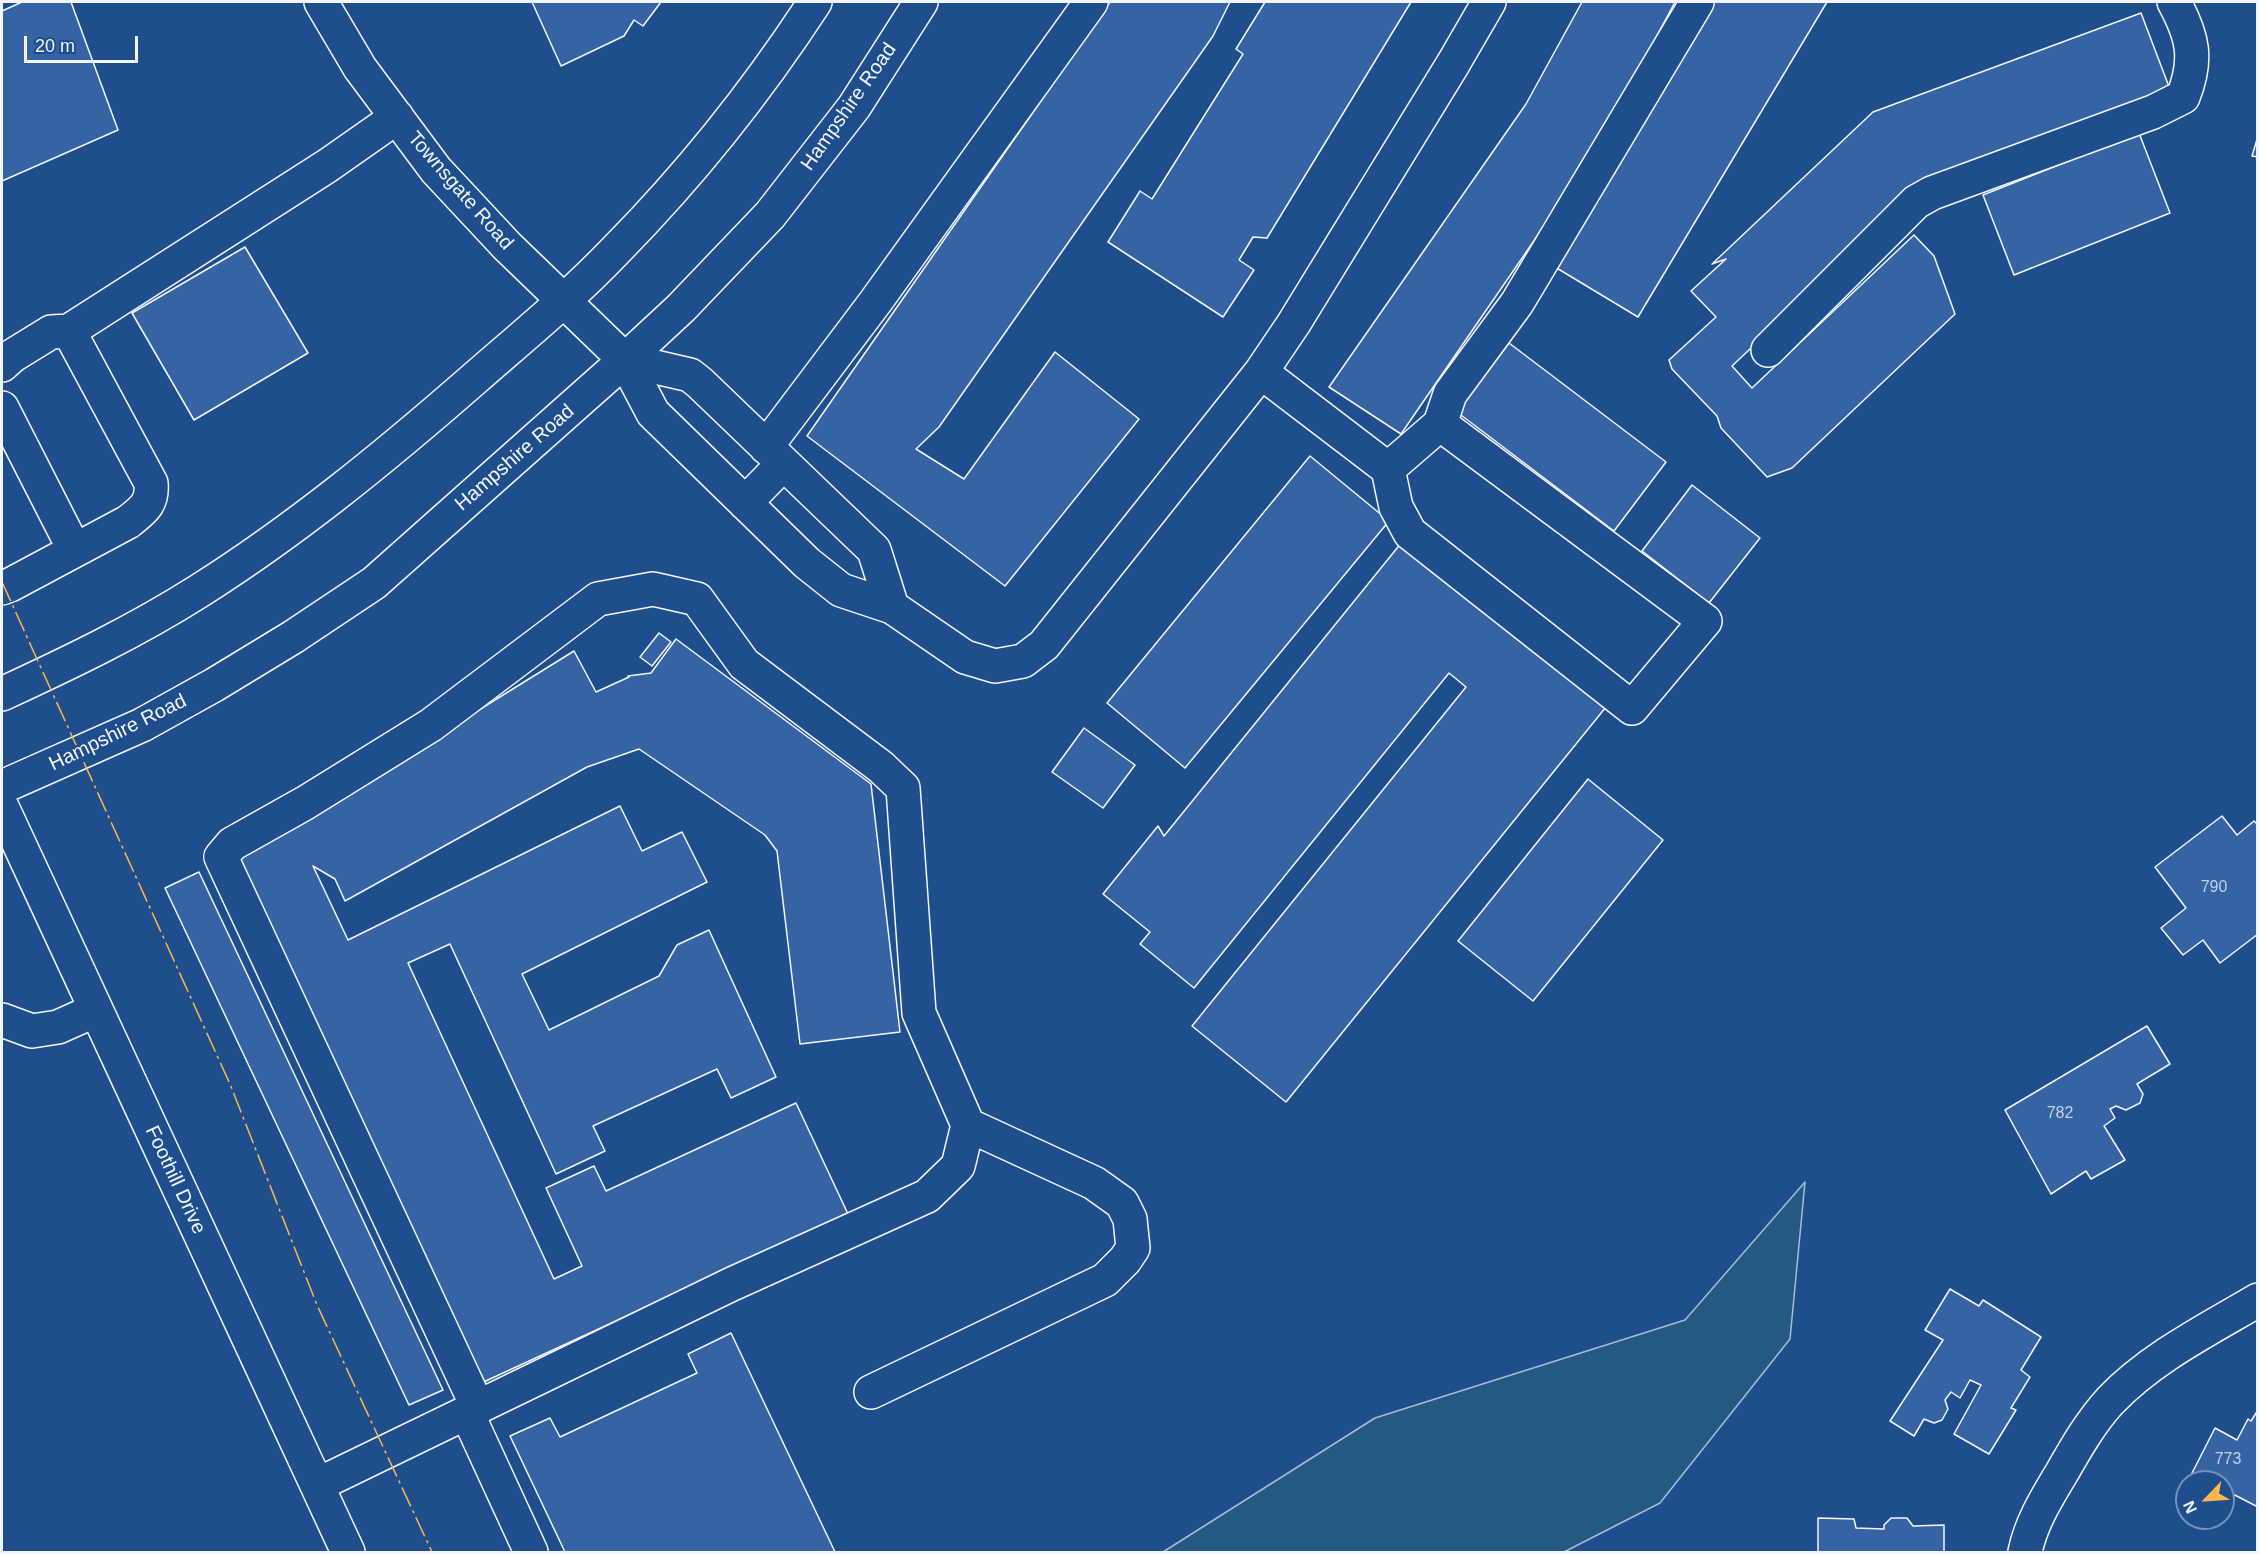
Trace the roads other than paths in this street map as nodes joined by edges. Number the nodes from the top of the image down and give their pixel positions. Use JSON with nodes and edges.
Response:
{"nodes":[{"id":1,"x":321,"y":2,"type":"edge"},
{"id":2,"x":815,"y":2,"type":"edge"},
{"id":3,"x":921,"y":2,"type":"edge"},
{"id":4,"x":1091,"y":2,"type":"edge"},
{"id":5,"x":1489,"y":2,"type":"edge"},
{"id":6,"x":1697,"y":2,"type":"edge"},
{"id":7,"x":2174,"y":2,"type":"edge"},
{"id":8,"x":397,"y":117,"type":"junction"},
{"id":9,"x":563,"y":302,"type":"junction"},
{"id":10,"x":69,"y":331,"type":"junction"},
{"id":11,"x":1768,"y":350,"type":"dead end"},
{"id":12,"x":625,"y":360,"type":"junction"},
{"id":13,"x":2,"y":365,"type":"edge"},
{"id":14,"x":1261,"y":372,"type":"junction"},
{"id":15,"x":2,"y":408,"type":"edge"},
{"id":16,"x":1440,"y":424,"type":"junction"},
{"id":17,"x":775,"y":456,"type":"junction"},
{"id":18,"x":1388,"y":469,"type":"junction"},
{"id":19,"x":744,"y":503,"type":"junction"},
{"id":20,"x":74,"y":549,"type":"junction"},
{"id":21,"x":2,"y":588,"type":"edge"},
{"id":22,"x":892,"y":607,"type":"junction"},
{"id":23,"x":2,"y":694,"type":"edge"},
{"id":24,"x":2,"y":787,"type":"edge"},
{"id":25,"x":2,"y":807,"type":"edge"},
{"id":26,"x":96,"y":1010,"type":"junction"},
{"id":27,"x":2,"y":1020,"type":"edge"},
{"id":28,"x":969,"y":1125,"type":"junction"},
{"id":29,"x":2258,"y":1300,"type":"edge"},
{"id":30,"x":871,"y":1392,"type":"dead end"},
{"id":31,"x":472,"y":1411,"type":"junction"},
{"id":32,"x":317,"y":1485,"type":"junction"},
{"id":33,"x":348,"y":1552,"type":"edge"},
{"id":34,"x":531,"y":1552,"type":"edge"},
{"id":35,"x":2025,"y":1552,"type":"edge"}],
"edges":[{"from":1,"to":8,"type":"main road","name":"Townsgate Road"},
{"from":2,"to":9,"type":"main road"},
{"from":3,"to":12,"type":"main road","name":"Hampshire Road"},
{"from":4,"to":17,"type":"main road"},
{"from":5,"to":14,"type":"main road"},
{"from":6,"to":16,"type":"main road"},
{"from":7,"to":11,"type":"main road"},
{"from":8,"to":9,"type":"main road","name":"Townsgate Road"},
{"from":8,"to":10,"type":"main road"},
{"from":9,"to":12,"type":"main road","name":"Townsgate Road"},
{"from":9,"to":23,"type":"main road"},
{"from":10,"to":13,"type":"main road"},
{"from":10,"to":20,"type":"main road"},
{"from":12,"to":17,"type":"main road"},
{"from":12,"to":19,"type":"main road"},
{"from":12,"to":24,"type":"main road","name":"Hampshire Road"},
{"from":14,"to":18,"type":"main road"},
{"from":14,"to":22,"type":"main road"},
{"from":15,"to":20,"type":"main road"},
{"from":16,"to":18,"type":"main road"},
{"from":16,"to":18,"type":"main road"},
{"from":17,"to":19,"type":"main road"},
{"from":17,"to":22,"type":"main road"},
{"from":19,"to":22,"type":"main road"},
{"from":20,"to":21,"type":"main road"},
{"from":25,"to":26,"type":"main road","name":"Foothill Drive"},
{"from":26,"to":27,"type":"main road"},
{"from":26,"to":32,"type":"main road","name":"Foothill Drive"},
{"from":28,"to":30,"type":"main road"},
{"from":28,"to":31,"type":"main road"},
{"from":28,"to":31,"type":"main road"},
{"from":29,"to":35,"type":"main road"},
{"from":31,"to":32,"type":"main road"},
{"from":31,"to":34,"type":"main road"},
{"from":32,"to":33,"type":"main road","name":"Foothill Drive"}]}
